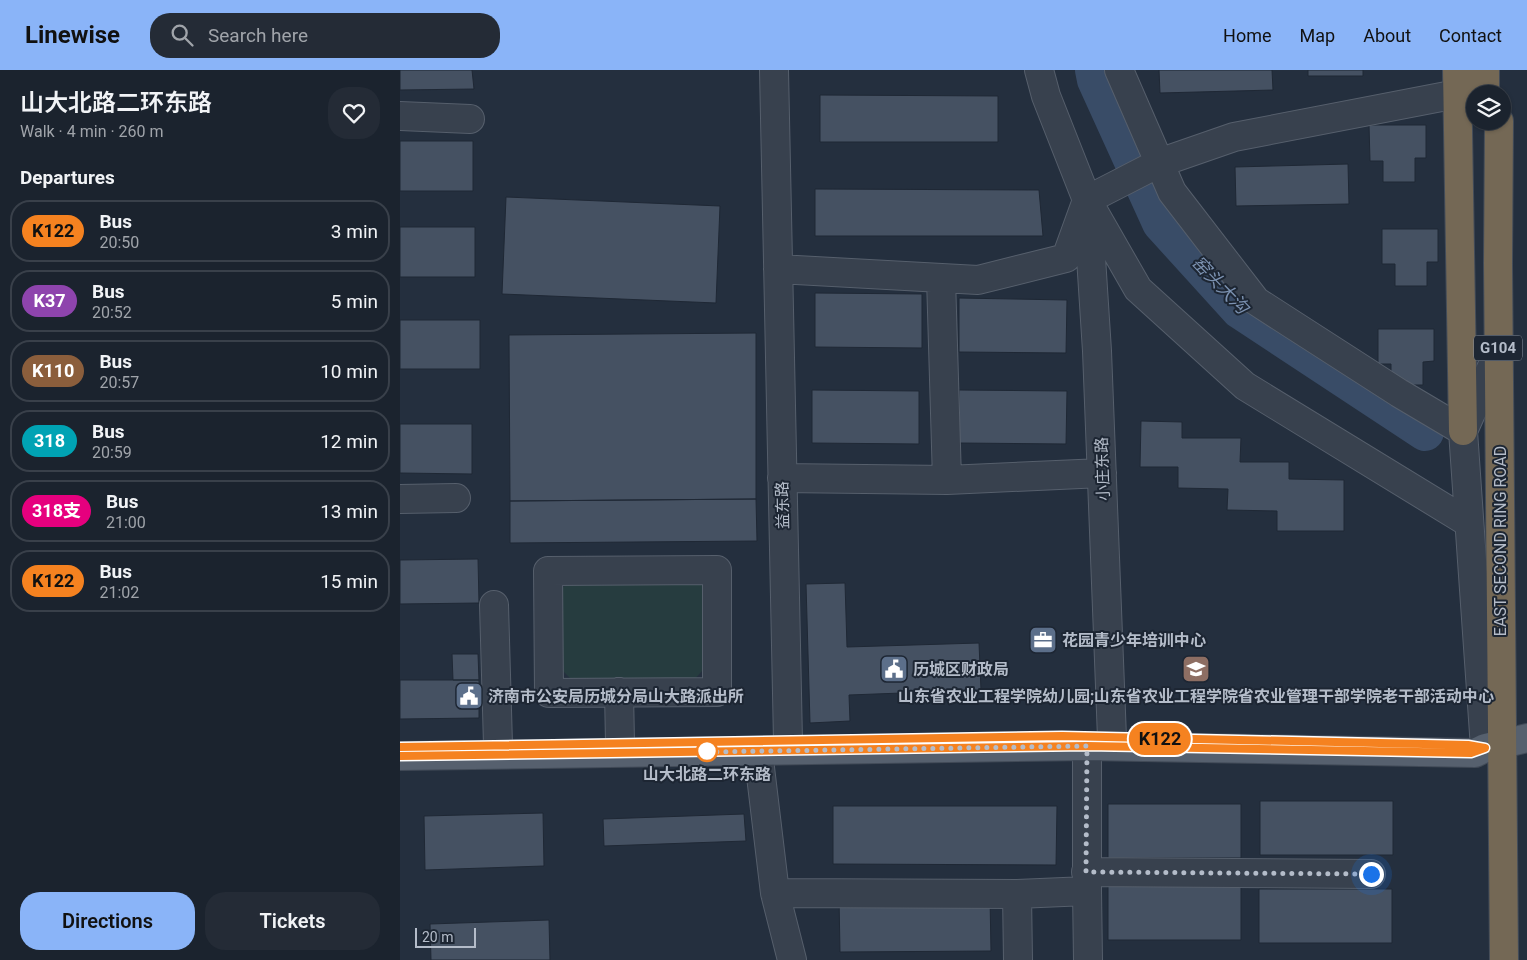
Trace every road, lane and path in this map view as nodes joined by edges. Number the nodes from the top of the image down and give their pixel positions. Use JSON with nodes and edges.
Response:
{"nodes":[{"id":1,"x":774,"y":70,"type":"edge"},
{"id":2,"x":1039,"y":70,"type":"edge"},
{"id":3,"x":1119,"y":70,"type":"edge"},
{"id":4,"x":1485,"y":70,"type":"edge"},
{"id":5,"x":1500,"y":70,"type":"edge"},
{"id":6,"x":1457,"y":82,"type":"edge"},
{"id":7,"x":1485,"y":85,"type":"edge"},
{"id":8,"x":1500,"y":85,"type":"edge"},
{"id":9,"x":400,"y":116,"type":"edge"},
{"id":10,"x":470,"y":119,"type":"dead end"},
{"id":11,"x":1487,"y":130,"type":"edge"},
{"id":12,"x":1499,"y":130,"type":"edge"},
{"id":13,"x":1159,"y":163,"type":"junction"},
{"id":14,"x":1087,"y":200,"type":"junction"},
{"id":15,"x":1498,"y":264,"type":"junction"},
{"id":16,"x":778,"y":269,"type":"junction"},
{"id":17,"x":940,"y":278,"type":"junction"},
{"id":18,"x":1498,"y":354,"type":"junction"},
{"id":19,"x":1463,"y":431,"type":"junction"},
{"id":20,"x":1102,"y":473,"type":"junction"},
{"id":21,"x":782,"y":478,"type":"junction"},
{"id":22,"x":947,"y":480,"type":"junction"},
{"id":23,"x":456,"y":498,"type":"dead end"},
{"id":24,"x":400,"y":499,"type":"edge"},
{"id":25,"x":1469,"y":524,"type":"junction"},
{"id":26,"x":494,"y":605,"type":"dead end"},
{"id":27,"x":618,"y":692,"type":"junction"},
{"id":28,"x":1527,"y":738,"type":"edge"},
{"id":29,"x":788,"y":741,"type":"junction"},
{"id":30,"x":1100,"y":742,"type":"junction"},
{"id":31,"x":620,"y":743,"type":"junction"},
{"id":32,"x":498,"y":745,"type":"junction"},
{"id":33,"x":400,"y":746,"type":"edge"},
{"id":34,"x":1493,"y":747,"type":"junction"},
{"id":35,"x":758,"y":751,"type":"junction"},
{"id":36,"x":400,"y":756,"type":"edge"},
{"id":37,"x":1371,"y":874,"type":"dead end"},
{"id":38,"x":1086,"y":882,"type":"junction"},
{"id":39,"x":775,"y":893,"type":"junction"},
{"id":40,"x":1017,"y":894,"type":"junction"},
{"id":41,"x":792,"y":960,"type":"edge"},
{"id":42,"x":1018,"y":960,"type":"edge"},
{"id":43,"x":1088,"y":960,"type":"edge"},
{"id":44,"x":1504,"y":960,"type":"edge"}],
"edges":[{"from":1,"to":16,"type":"street","name":"益东路"},
{"from":2,"to":14,"type":"street"},
{"from":3,"to":13,"type":"street"},
{"from":4,"to":7,"type":"highway"},
{"from":5,"to":8,"type":"highway"},
{"from":6,"to":13,"type":"street"},
{"from":6,"to":19,"type":"highway"},
{"from":9,"to":10,"type":"street"},
{"from":11,"to":15,"type":"highway"},
{"from":12,"to":15,"type":"highway","name":"EAST SECOND RING ROAD","number":"G104"},
{"from":13,"to":14,"type":"street"},
{"from":13,"to":19,"type":"street"},
{"from":14,"to":17,"type":"street"},
{"from":14,"to":20,"type":"street","name":"小庄东路"},
{"from":14,"to":25,"type":"street"},
{"from":15,"to":18,"type":"highway","name":"EAST SECOND RING ROAD","number":"G104"},
{"from":16,"to":17,"type":"street"},
{"from":16,"to":21,"type":"street","name":"益东路"},
{"from":17,"to":22,"type":"street"},
{"from":18,"to":19,"type":"street"},
{"from":18,"to":34,"type":"highway","name":"EAST SECOND RING ROAD","number":"G104"},
{"from":19,"to":25,"type":"street"},
{"from":20,"to":22,"type":"street"},
{"from":20,"to":30,"type":"street","name":"小庄东路"},
{"from":21,"to":22,"type":"street"},
{"from":21,"to":29,"type":"street","name":"益东路"},
{"from":23,"to":24,"type":"street"},
{"from":25,"to":34,"type":"street"},
{"from":26,"to":32,"type":"street"},
{"from":27,"to":27,"type":"street"},
{"from":27,"to":31,"type":"street"},
{"from":28,"to":34,"type":"main road"},
{"from":29,"to":30,"type":"main road"},
{"from":29,"to":31,"type":"main road"},
{"from":30,"to":34,"type":"main road"},
{"from":30,"to":35,"type":"main road"},
{"from":30,"to":38,"type":"street","name":"小庄东路"},
{"from":31,"to":32,"type":"main road"},
{"from":32,"to":33,"type":"main road"},
{"from":34,"to":44,"type":"highway","name":"EAST SECOND RING ROAD","number":"G104"},
{"from":35,"to":36,"type":"main road"},
{"from":35,"to":39,"type":"street"},
{"from":37,"to":38,"type":"street"},
{"from":38,"to":40,"type":"street"},
{"from":38,"to":43,"type":"street","name":"小庄东路"},
{"from":39,"to":40,"type":"street"},
{"from":39,"to":41,"type":"street"},
{"from":40,"to":42,"type":"street"}]}
